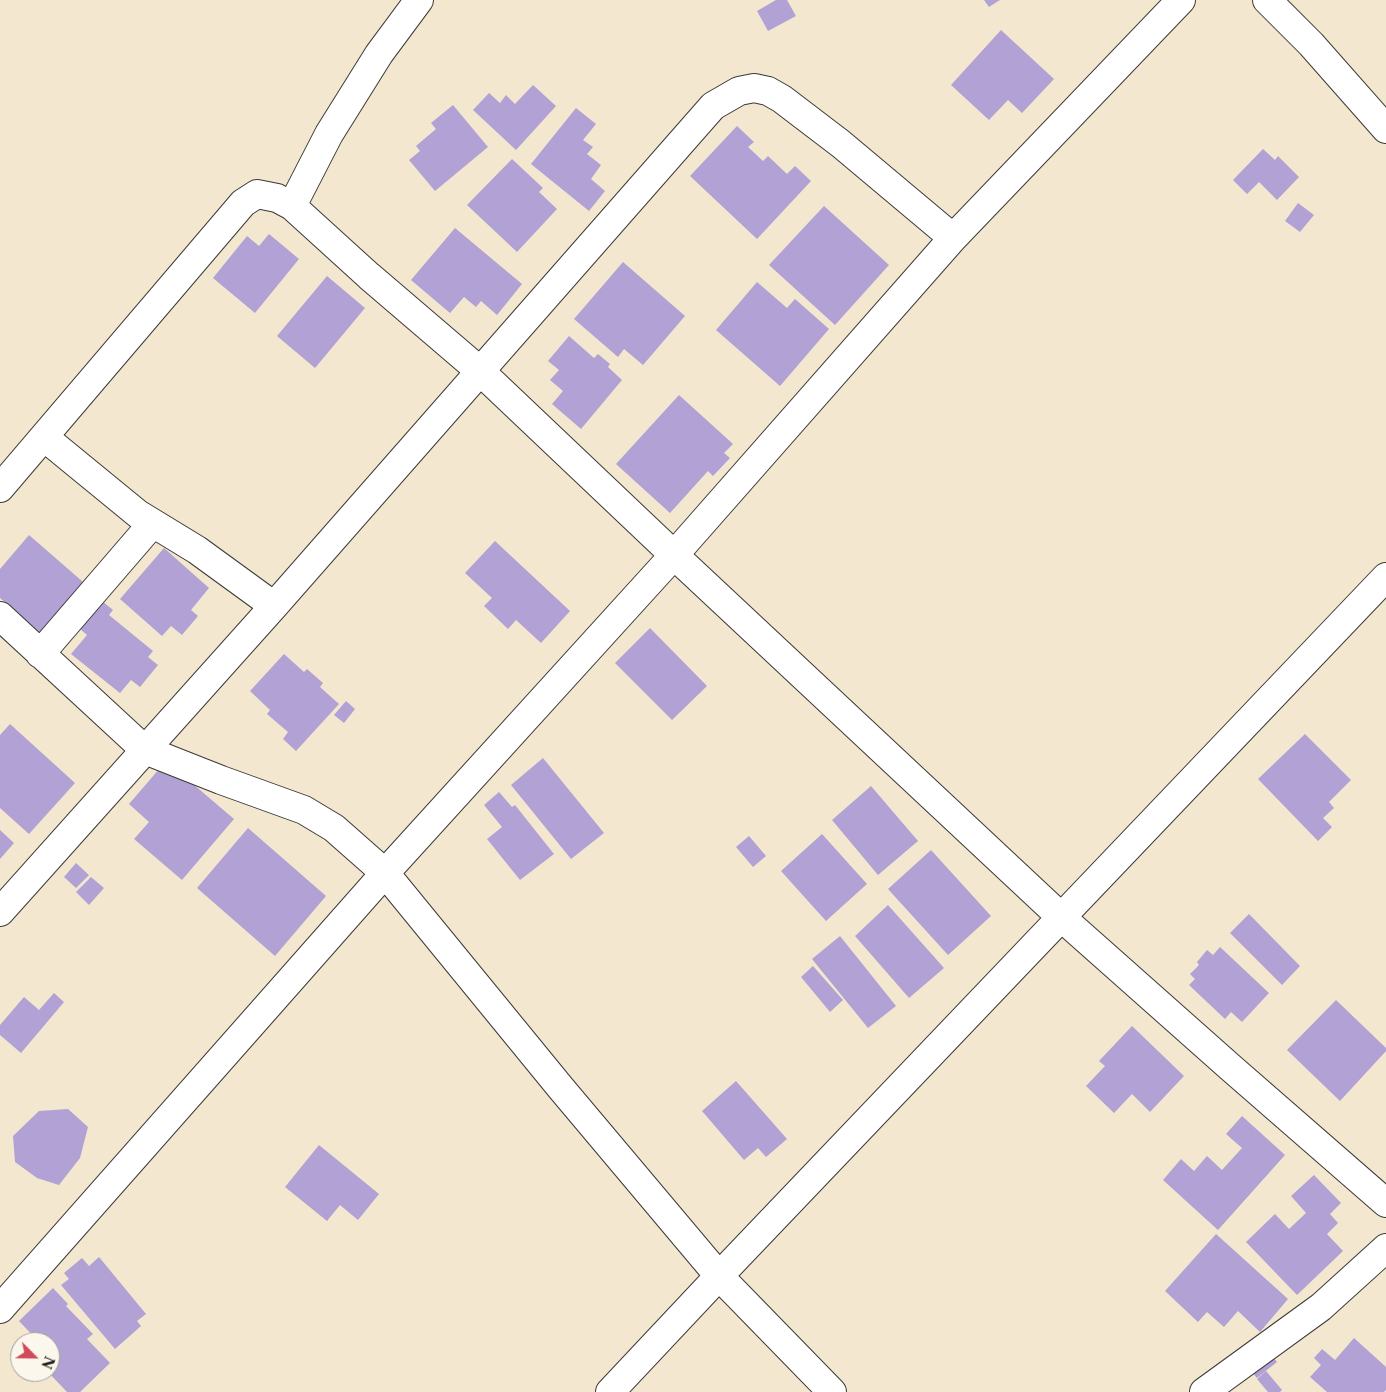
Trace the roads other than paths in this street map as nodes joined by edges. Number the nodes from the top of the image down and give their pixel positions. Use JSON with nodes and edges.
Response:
{"nodes":[{"id":1,"x":419,"y":0,"type":"edge"},
{"id":2,"x":1181,"y":0,"type":"edge"},
{"id":3,"x":1267,"y":0,"type":"edge"},
{"id":4,"x":1386,"y":129,"type":"edge"},
{"id":5,"x":292,"y":206,"type":"junction"},
{"id":6,"x":953,"y":238,"type":"junction"},
{"id":7,"x":480,"y":371,"type":"junction"},
{"id":8,"x":44,"y":437,"type":"junction"},
{"id":9,"x":0,"y":488,"type":"edge"},
{"id":10,"x":152,"y":524,"type":"junction"},
{"id":11,"x":674,"y":555,"type":"junction"},
{"id":12,"x":1386,"y":577,"type":"edge"},
{"id":13,"x":274,"y":606,"type":"junction"},
{"id":14,"x":0,"y":616,"type":"edge"},
{"id":15,"x":40,"y":654,"type":"junction"},
{"id":16,"x":145,"y":750,"type":"junction"},
{"id":17,"x":385,"y":873,"type":"junction"},
{"id":18,"x":0,"y":912,"type":"edge"},
{"id":19,"x":1062,"y":917,"type":"junction"},
{"id":20,"x":1386,"y":1203,"type":"edge"},
{"id":21,"x":1386,"y":1248,"type":"edge"},
{"id":22,"x":719,"y":1276,"type":"junction"},
{"id":23,"x":0,"y":1309,"type":"edge"},
{"id":24,"x":610,"y":1392,"type":"edge"},
{"id":25,"x":832,"y":1392,"type":"edge"},
{"id":26,"x":1204,"y":1392,"type":"edge"}],
"edges":[{"from":1,"to":5,"type":"street"},
{"from":2,"to":6,"type":"street"},
{"from":3,"to":4,"type":"street"},
{"from":5,"to":7,"type":"street"},
{"from":5,"to":8,"type":"street"},
{"from":6,"to":7,"type":"street"},
{"from":6,"to":11,"type":"street"},
{"from":7,"to":11,"type":"street"},
{"from":7,"to":13,"type":"street"},
{"from":8,"to":9,"type":"street"},
{"from":8,"to":10,"type":"street"},
{"from":10,"to":13,"type":"street"},
{"from":10,"to":15,"type":"street"},
{"from":11,"to":17,"type":"street"},
{"from":11,"to":19,"type":"street"},
{"from":12,"to":19,"type":"street"},
{"from":13,"to":16,"type":"street"},
{"from":14,"to":15,"type":"street"},
{"from":15,"to":16,"type":"street"},
{"from":16,"to":17,"type":"street"},
{"from":16,"to":18,"type":"street"},
{"from":17,"to":22,"type":"street"},
{"from":17,"to":23,"type":"street"},
{"from":19,"to":20,"type":"street"},
{"from":19,"to":22,"type":"street"},
{"from":21,"to":26,"type":"street"},
{"from":22,"to":24,"type":"street"},
{"from":22,"to":25,"type":"street"}]}
